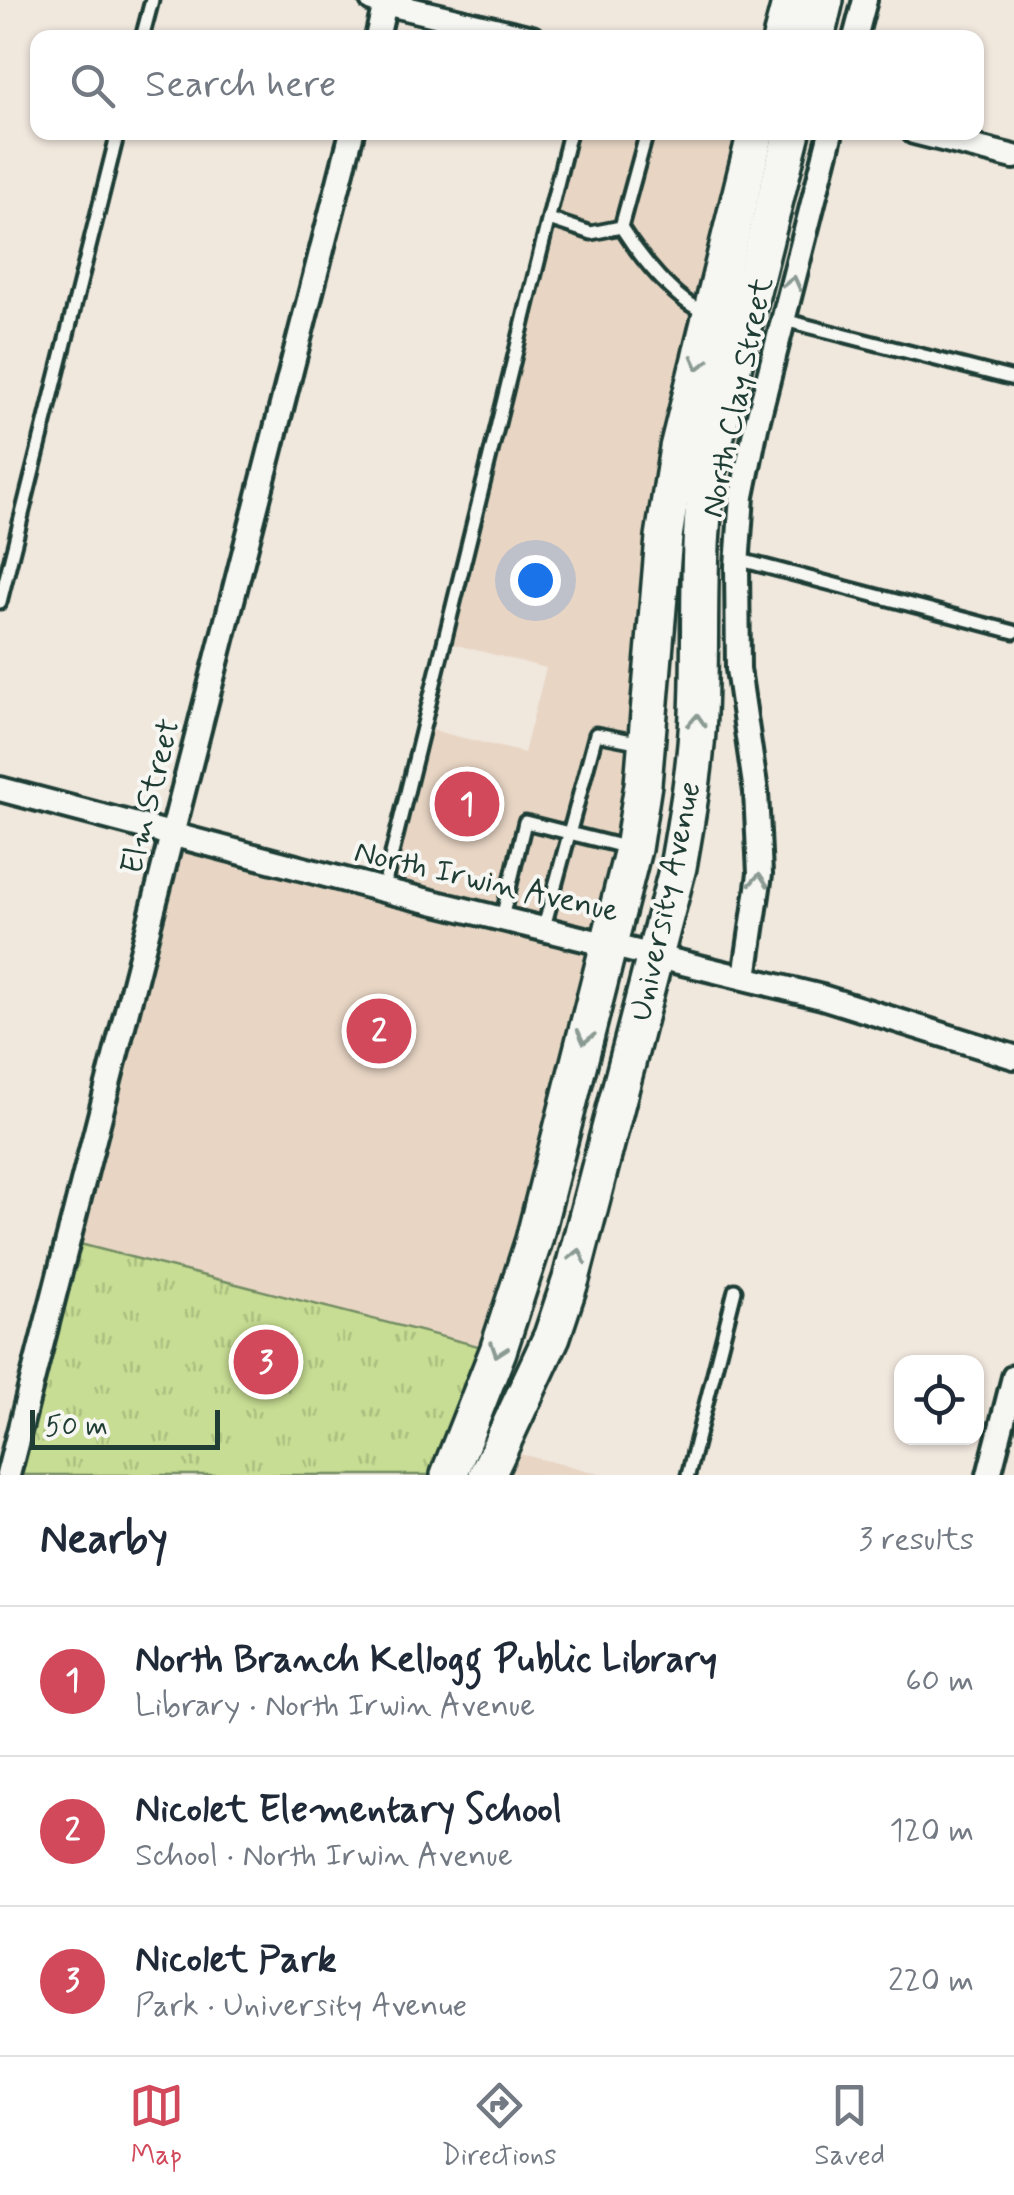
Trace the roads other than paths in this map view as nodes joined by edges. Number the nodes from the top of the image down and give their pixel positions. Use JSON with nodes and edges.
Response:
{"nodes":[{"id":1,"x":152,"y":0,"type":"edge"},
{"id":2,"x":791,"y":0,"type":"edge"},
{"id":3,"x":825,"y":0,"type":"edge"},
{"id":4,"x":865,"y":0,"type":"edge"},
{"id":5,"x":379,"y":2,"type":"edge"},
{"id":6,"x":144,"y":30,"type":"edge"},
{"id":7,"x":377,"y":30,"type":"edge"},
{"id":8,"x":498,"y":30,"type":"edge"},
{"id":9,"x":783,"y":30,"type":"edge"},
{"id":10,"x":818,"y":30,"type":"edge"},
{"id":11,"x":857,"y":30,"type":"edge"},
{"id":12,"x":116,"y":140,"type":"edge"},
{"id":13,"x":350,"y":140,"type":"edge"},
{"id":14,"x":568,"y":140,"type":"edge"},
{"id":15,"x":644,"y":140,"type":"edge"},
{"id":16,"x":754,"y":140,"type":"edge"},
{"id":17,"x":790,"y":140,"type":"edge"},
{"id":18,"x":829,"y":140,"type":"edge"},
{"id":19,"x":945,"y":140,"type":"edge"},
{"id":20,"x":1014,"y":158,"type":"edge"},
{"id":21,"x":548,"y":219,"type":"junction"},
{"id":22,"x":622,"y":227,"type":"junction"},
{"id":23,"x":711,"y":316,"type":"junction"},
{"id":24,"x":784,"y":320,"type":"junction"},
{"id":25,"x":1014,"y":379,"type":"edge"},
{"id":26,"x":737,"y":560,"type":"junction"},
{"id":27,"x":0,"y":602,"type":"edge"},
{"id":28,"x":1014,"y":632,"type":"edge"},
{"id":29,"x":647,"y":744,"type":"junction"},
{"id":30,"x":0,"y":789,"type":"edge"},
{"id":31,"x":570,"y":833,"type":"junction"},
{"id":32,"x":172,"y":835,"type":"junction"},
{"id":33,"x":633,"y":849,"type":"junction"},
{"id":34,"x":383,"y":890,"type":"junction"},
{"id":35,"x":502,"y":918,"type":"junction"},
{"id":36,"x":544,"y":928,"type":"junction"},
{"id":37,"x":609,"y":942,"type":"junction"},
{"id":38,"x":656,"y":954,"type":"junction"},
{"id":39,"x":745,"y":977,"type":"junction"},
{"id":40,"x":1014,"y":1057,"type":"edge"},
{"id":41,"x":735,"y":1290,"type":"dead end"},
{"id":42,"x":1014,"y":1378,"type":"edge"},
{"id":43,"x":8,"y":1475,"type":"edge"},
{"id":44,"x":449,"y":1475,"type":"edge"},
{"id":45,"x":488,"y":1475,"type":"edge"},
{"id":46,"x":688,"y":1475,"type":"edge"},
{"id":47,"x":989,"y":1475,"type":"edge"}],
"edges":[{"from":1,"to":6,"type":"lane"},
{"from":2,"to":9,"type":"main road"},
{"from":3,"to":10,"type":"main road"},
{"from":4,"to":11,"type":"street"},
{"from":5,"to":7,"type":"street"},
{"from":5,"to":8,"type":"street"},
{"from":12,"to":27,"type":"lane"},
{"from":13,"to":32,"type":"street","name":"Elm Street"},
{"from":14,"to":21,"type":"lane"},
{"from":15,"to":22,"type":"lane"},
{"from":16,"to":23,"type":"main road","name":"University Avenue"},
{"from":38,"to":17,"type":"main road","name":"University Avenue","one_way":true},
{"from":24,"to":18,"type":"street","name":"North Clay Street","one_way":true},
{"from":19,"to":20,"type":"street"},
{"from":21,"to":22,"type":"lane"},
{"from":21,"to":34,"type":"lane"},
{"from":22,"to":23,"type":"lane"},
{"from":23,"to":29,"type":"main road","name":"University Avenue","one_way":true},
{"from":24,"to":25,"type":"lane"},
{"from":24,"to":26,"type":"street","name":"North Clay Street"},
{"from":26,"to":28,"type":"lane"},
{"from":39,"to":26,"type":"street","name":"North Clay Street","one_way":true},
{"from":29,"to":31,"type":"lane"},
{"from":29,"to":33,"type":"main road","name":"University Avenue"},
{"from":30,"to":32,"type":"street","name":"North Irwin Avenue"},
{"from":31,"to":33,"type":"lane"},
{"from":31,"to":35,"type":"lane"},
{"from":31,"to":36,"type":"lane"},
{"from":32,"to":34,"type":"street","name":"North Irwin Avenue"},
{"from":32,"to":43,"type":"street","name":"Elm Street"},
{"from":33,"to":37,"type":"main road","name":"University Avenue"},
{"from":34,"to":35,"type":"street","name":"North Irwin Avenue"},
{"from":35,"to":36,"type":"street","name":"North Irwin Avenue"},
{"from":36,"to":37,"type":"street","name":"North Irwin Avenue"},
{"from":37,"to":38,"type":"street","name":"North Irwin Avenue"},
{"from":37,"to":44,"type":"main road","name":"University Avenue","one_way":true},
{"from":38,"to":39,"type":"street","name":"North Irwin Avenue"},
{"from":45,"to":38,"type":"main road","name":"University Avenue","one_way":true},
{"from":39,"to":40,"type":"street","name":"North Irwin Avenue"},
{"from":41,"to":46,"type":"lane"},
{"from":42,"to":47,"type":"street"}]}
